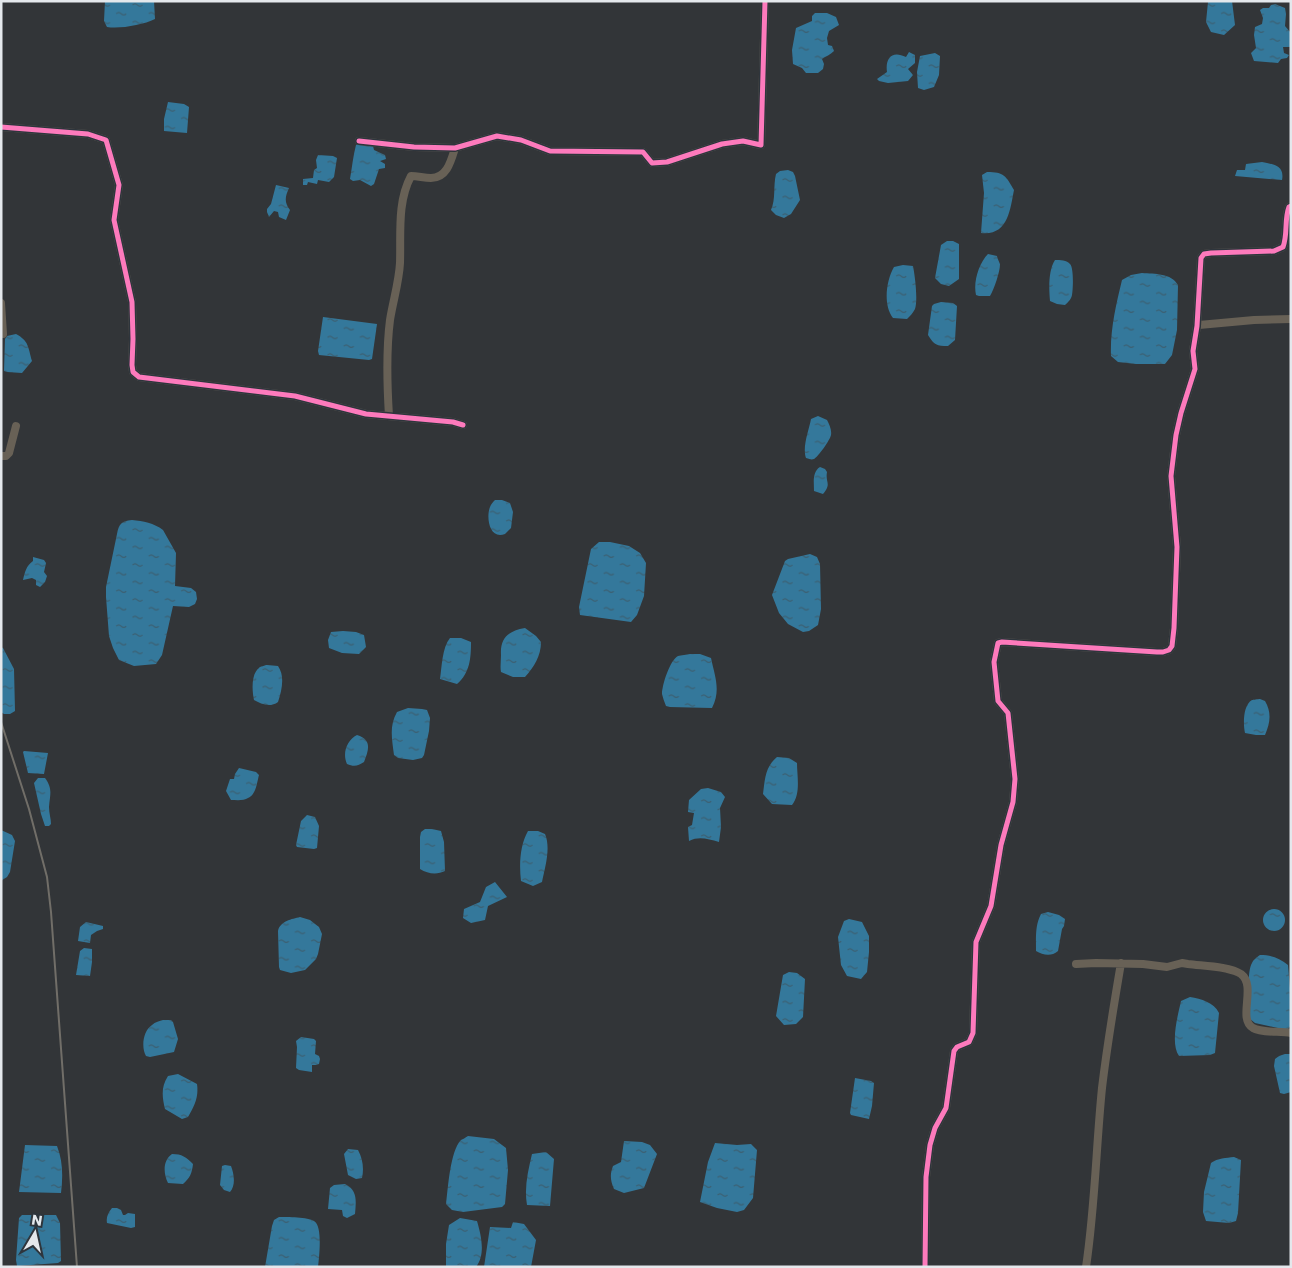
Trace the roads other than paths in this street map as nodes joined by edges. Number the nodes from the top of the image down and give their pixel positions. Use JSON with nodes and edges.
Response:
{"nodes":[{"id":1,"x":765,"y":1,"type":"edge"},
{"id":2,"x":1,"y":127,"type":"edge"},
{"id":3,"x":359,"y":141,"type":"dead end"},
{"id":4,"x":455,"y":148,"type":"junction"},
{"id":5,"x":1291,"y":206,"type":"edge"},
{"id":6,"x":1,"y":303,"type":"edge"},
{"id":7,"x":1291,"y":319,"type":"edge"},
{"id":8,"x":1197,"y":326,"type":"junction"},
{"id":9,"x":3,"y":334,"type":"dead end"},
{"id":10,"x":389,"y":416,"type":"junction"},
{"id":11,"x":463,"y":425,"type":"dead end"},
{"id":12,"x":16,"y":426,"type":"dead end"},
{"id":13,"x":1,"y":456,"type":"edge"},
{"id":14,"x":1121,"y":963,"type":"junction"},
{"id":15,"x":1076,"y":964,"type":"dead end"},
{"id":16,"x":1291,"y":1033,"type":"edge"},
{"id":17,"x":925,"y":1267,"type":"edge"},
{"id":18,"x":1086,"y":1267,"type":"edge"}],
"edges":[{"from":1,"to":4,"type":"street"},
{"from":2,"to":10,"type":"street"},
{"from":3,"to":4,"type":"street"},
{"from":4,"to":10,"type":"street"},
{"from":5,"to":8,"type":"street"},
{"from":6,"to":9,"type":"street"},
{"from":7,"to":8,"type":"street"},
{"from":8,"to":17,"type":"street"},
{"from":10,"to":11,"type":"street"},
{"from":12,"to":13,"type":"street"},
{"from":14,"to":15,"type":"street"},
{"from":14,"to":16,"type":"street"},
{"from":14,"to":18,"type":"street"}]}
